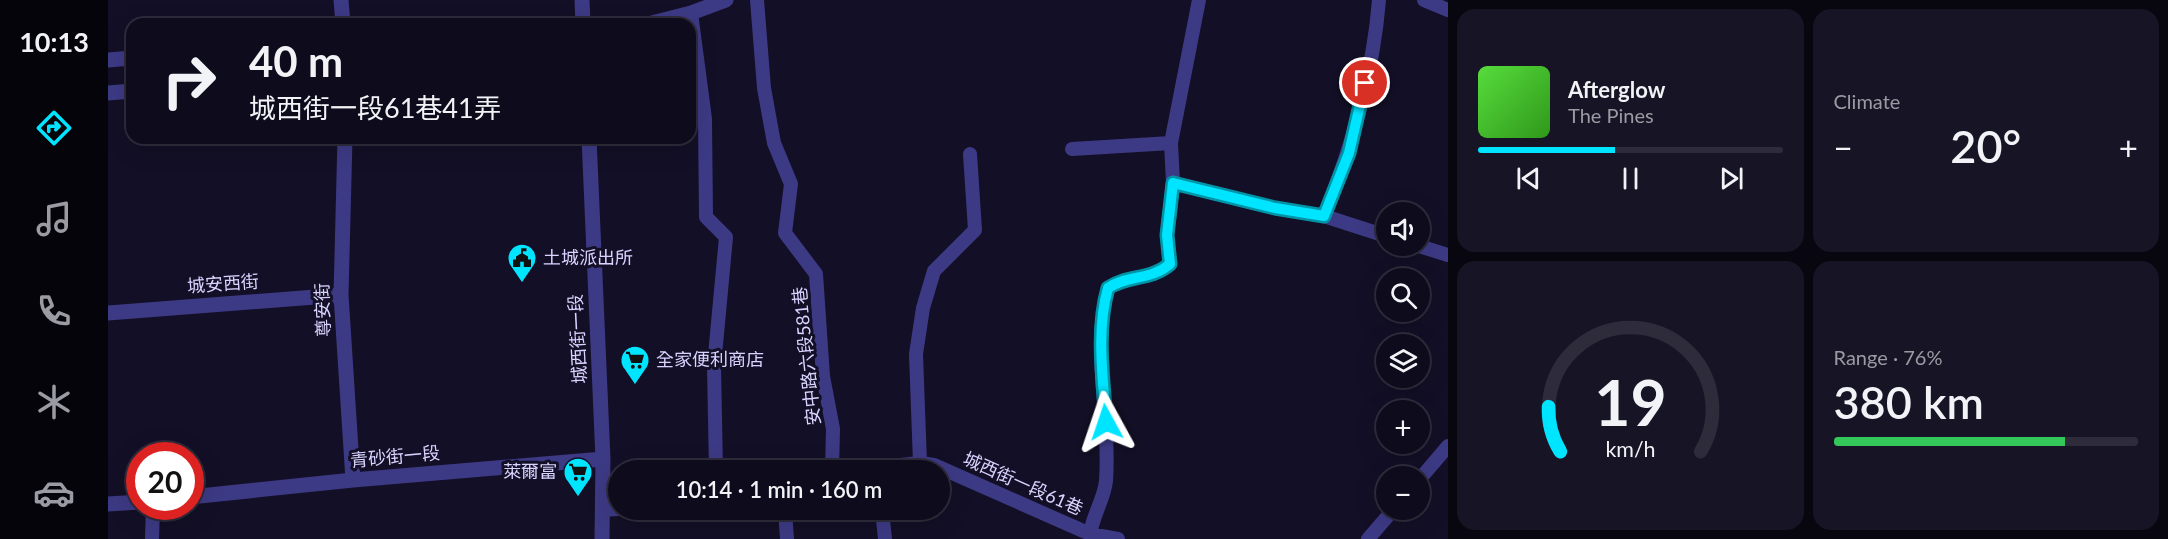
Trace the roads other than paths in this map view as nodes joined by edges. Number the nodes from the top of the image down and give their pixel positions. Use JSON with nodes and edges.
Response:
{"nodes":[{"id":1,"x":341,"y":0,"type":"edge"},
{"id":2,"x":582,"y":0,"type":"edge"},
{"id":3,"x":726,"y":0,"type":"edge"},
{"id":4,"x":757,"y":0,"type":"edge"},
{"id":5,"x":1199,"y":0,"type":"edge"},
{"id":6,"x":1379,"y":0,"type":"edge"},
{"id":7,"x":1424,"y":0,"type":"edge"},
{"id":8,"x":1448,"y":10,"type":"edge"},
{"id":9,"x":692,"y":13,"type":"junction"},
{"id":10,"x":342,"y":18,"type":"edge"},
{"id":11,"x":583,"y":18,"type":"edge"},
{"id":12,"x":672,"y":18,"type":"edge"},
{"id":13,"x":693,"y":18,"type":"edge"},
{"id":14,"x":696,"y":46,"type":"edge"},
{"id":15,"x":126,"y":58,"type":"edge"},
{"id":16,"x":108,"y":60,"type":"edge"},
{"id":17,"x":126,"y":92,"type":"edge"},
{"id":18,"x":108,"y":93,"type":"edge"},
{"id":19,"x":1171,"y":143,"type":"junction"},
{"id":20,"x":345,"y":144,"type":"edge"},
{"id":21,"x":589,"y":144,"type":"edge"},
{"id":22,"x":1072,"y":148,"type":"dead end"},
{"id":23,"x":970,"y":154,"type":"dead end"},
{"id":24,"x":1173,"y":183,"type":"junction"},
{"id":25,"x":1324,"y":216,"type":"junction"},
{"id":26,"x":1376,"y":233,"type":"edge"},
{"id":27,"x":1430,"y":249,"type":"edge"},
{"id":28,"x":1448,"y":255,"type":"edge"},
{"id":29,"x":341,"y":295,"type":"junction"},
{"id":30,"x":108,"y":313,"type":"edge"},
{"id":31,"x":1448,"y":446,"type":"edge"},
{"id":32,"x":603,"y":459,"type":"junction"},
{"id":33,"x":716,"y":460,"type":"edge"},
{"id":34,"x":832,"y":460,"type":"edge"},
{"id":35,"x":920,"y":460,"type":"edge"},
{"id":36,"x":1430,"y":467,"type":"edge"},
{"id":37,"x":950,"y":472,"type":"edge"},
{"id":38,"x":353,"y":480,"type":"junction"},
{"id":39,"x":204,"y":496,"type":"edge"},
{"id":40,"x":126,"y":503,"type":"edge"},
{"id":41,"x":108,"y":504,"type":"edge"},
{"id":42,"x":602,"y":510,"type":"junction"},
{"id":43,"x":608,"y":510,"type":"edge"},
{"id":44,"x":153,"y":520,"type":"edge"},
{"id":45,"x":786,"y":520,"type":"edge"},
{"id":46,"x":883,"y":520,"type":"edge"},
{"id":47,"x":1384,"y":520,"type":"edge"},
{"id":48,"x":1090,"y":536,"type":"edge"},
{"id":49,"x":152,"y":539,"type":"edge"},
{"id":50,"x":602,"y":539,"type":"edge"},
{"id":51,"x":787,"y":539,"type":"edge"},
{"id":52,"x":885,"y":539,"type":"edge"},
{"id":53,"x":1118,"y":539,"type":"edge"},
{"id":54,"x":1368,"y":539,"type":"edge"}],
"edges":[{"from":1,"to":10,"type":"street"},
{"from":2,"to":11,"type":"street"},
{"from":3,"to":9,"type":"street"},
{"from":4,"to":34,"type":"lane","name":"安中路六段581巷"},
{"from":5,"to":19,"type":"lane"},
{"from":6,"to":25,"type":"lane"},
{"from":7,"to":8,"type":"lane"},
{"from":9,"to":12,"type":"street"},
{"from":9,"to":13,"type":"lane"},
{"from":14,"to":33,"type":"lane"},
{"from":15,"to":16,"type":"street"},
{"from":17,"to":18,"type":"street"},
{"from":19,"to":22,"type":"lane"},
{"from":19,"to":24,"type":"lane"},
{"from":20,"to":29,"type":"street","name":"尊安街"},
{"from":21,"to":32,"type":"street","name":"城西街一段"},
{"from":23,"to":35,"type":"lane"},
{"from":24,"to":25,"type":"lane"},
{"from":24,"to":48,"type":"lane"},
{"from":25,"to":26,"type":"lane"},
{"from":27,"to":28,"type":"lane"},
{"from":29,"to":30,"type":"street","name":"城安西街"},
{"from":29,"to":38,"type":"street","name":"尊安街"},
{"from":31,"to":36,"type":"lane"},
{"from":32,"to":38,"type":"street","name":"青砂街一段"},
{"from":32,"to":42,"type":"street","name":"城西街一段"},
{"from":37,"to":48,"type":"lane","name":"城西街一段61巷"},
{"from":38,"to":39,"type":"street","name":"青砂街一段"},
{"from":40,"to":41,"type":"street"},
{"from":42,"to":43,"type":"lane"},
{"from":42,"to":50,"type":"street","name":"城西街一段"},
{"from":44,"to":49,"type":"lane"},
{"from":45,"to":51,"type":"lane"},
{"from":46,"to":52,"type":"lane"},
{"from":47,"to":54,"type":"lane"},
{"from":48,"to":53,"type":"lane","name":"城西街一段61巷"}]}
